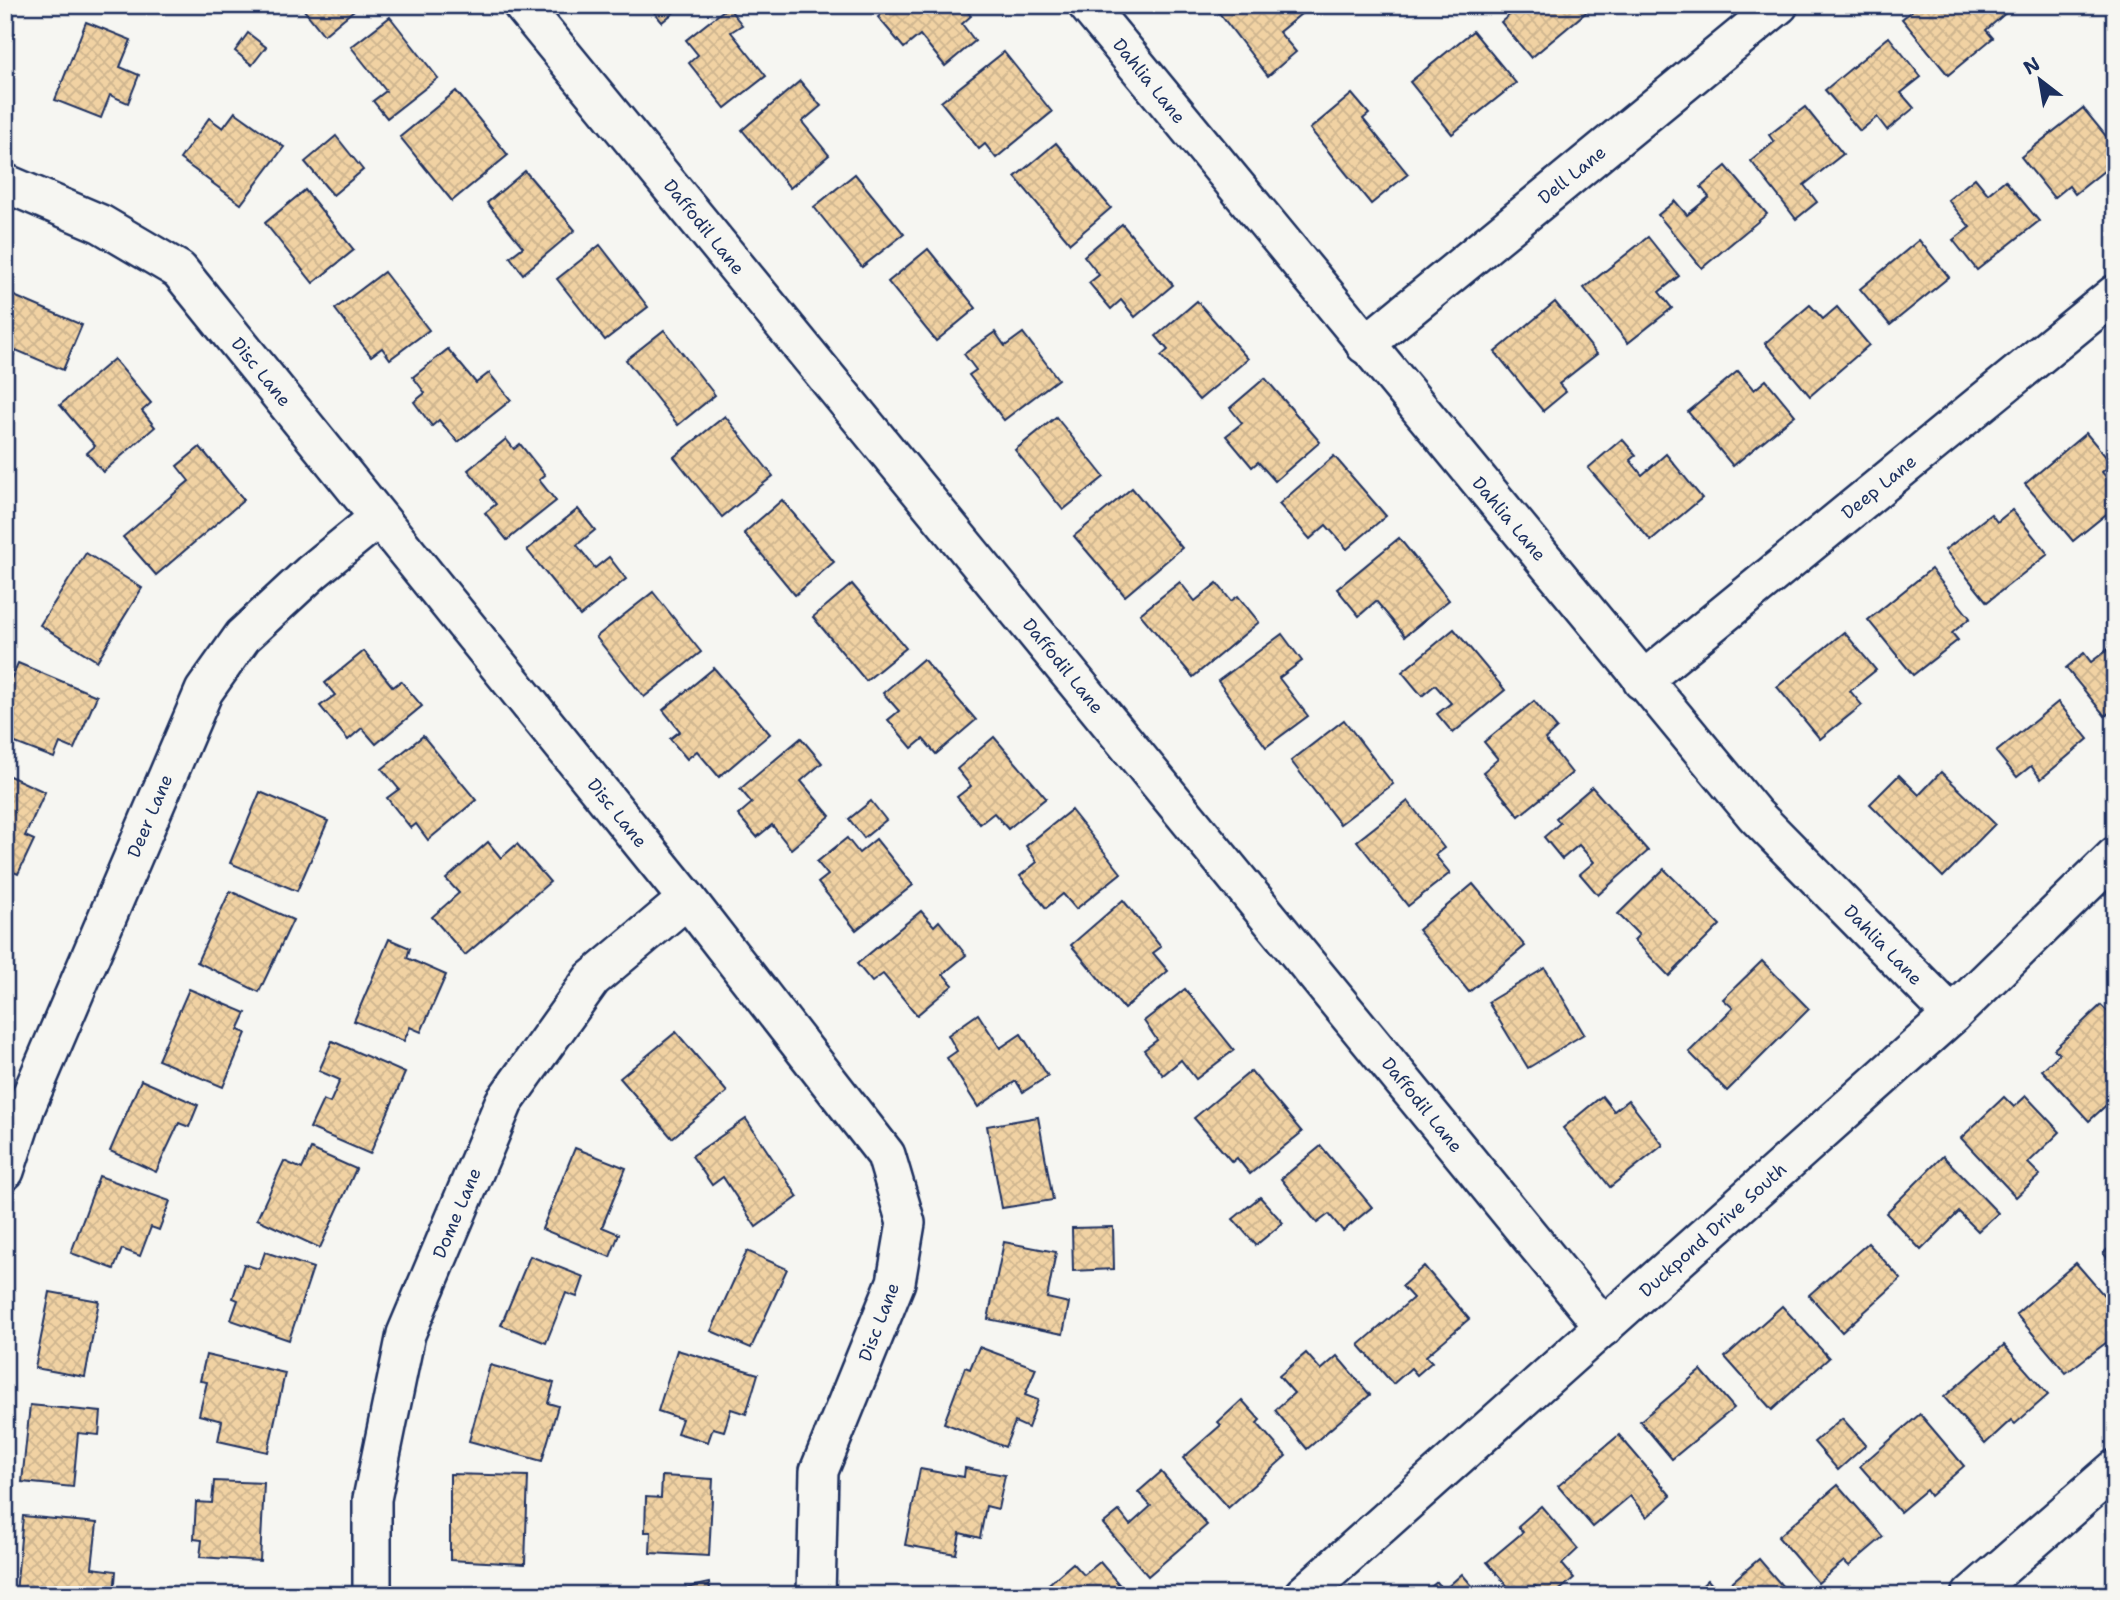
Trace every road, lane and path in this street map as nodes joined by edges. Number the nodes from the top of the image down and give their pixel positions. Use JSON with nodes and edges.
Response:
{"nodes":[{"id":1,"x":523,"y":5,"type":"edge"},
{"id":2,"x":1779,"y":5,"type":"edge"},
{"id":3,"x":1090,"y":7,"type":"edge"},
{"id":4,"x":5,"y":183,"type":"edge"},
{"id":5,"x":2115,"y":294,"type":"edge"},
{"id":6,"x":1366,"y":345,"type":"junction"},
{"id":7,"x":378,"y":518,"type":"junction"},
{"id":8,"x":1642,"y":681,"type":"junction"},
{"id":9,"x":2115,"y":856,"type":"edge"},
{"id":10,"x":687,"y":899,"type":"junction"},
{"id":11,"x":1952,"y":1015,"type":"junction"},
{"id":12,"x":5,"y":1171,"type":"edge"},
{"id":13,"x":1604,"y":1327,"type":"junction"},
{"id":14,"x":2115,"y":1469,"type":"edge"},
{"id":15,"x":372,"y":1595,"type":"edge"},
{"id":16,"x":816,"y":1595,"type":"edge"},
{"id":17,"x":1303,"y":1595,"type":"edge"},
{"id":18,"x":1970,"y":1595,"type":"edge"}],
"edges":[{"from":1,"to":13,"type":"street","name":"Daffodil Lane"},
{"from":2,"to":6,"type":"street","name":"Dell Lane"},
{"from":3,"to":6,"type":"street","name":"Dahlia Lane"},
{"from":4,"to":7,"type":"street","name":"Disc Lane"},
{"from":5,"to":8,"type":"street","name":"Deep Lane"},
{"from":6,"to":8,"type":"street","name":"Dahlia Lane"},
{"from":7,"to":10,"type":"street","name":"Disc Lane"},
{"from":7,"to":12,"type":"street","name":"Deer Lane"},
{"from":8,"to":11,"type":"street","name":"Dahlia Lane"},
{"from":9,"to":11,"type":"street","name":"Duckpond Drive South"},
{"from":10,"to":15,"type":"street","name":"Dome Lane"},
{"from":10,"to":16,"type":"street","name":"Disc Lane"},
{"from":11,"to":13,"type":"street","name":"Duckpond Drive South"},
{"from":13,"to":17,"type":"street","name":"Duckpond Drive South"},
{"from":14,"to":18,"type":"street"}]}
